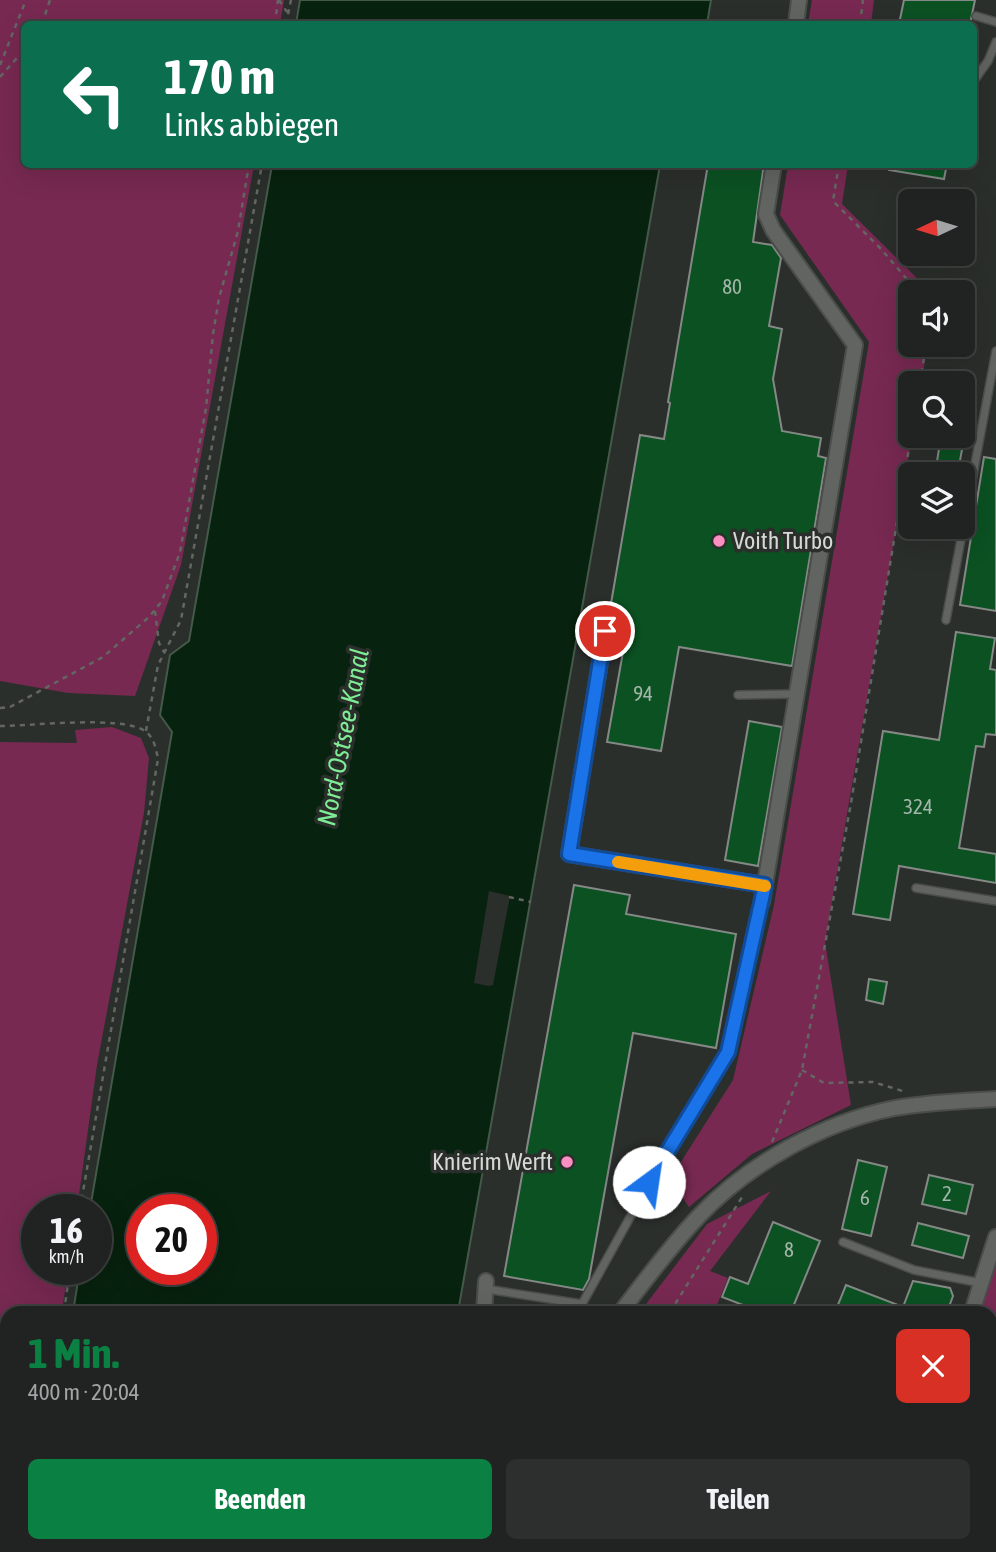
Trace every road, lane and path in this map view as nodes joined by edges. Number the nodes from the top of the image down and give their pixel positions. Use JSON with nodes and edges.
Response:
{"nodes":[{"id":1,"x":26,"y":0,"type":"edge"},
{"id":2,"x":50,"y":0,"type":"edge"},
{"id":3,"x":279,"y":0,"type":"edge"},
{"id":4,"x":291,"y":0,"type":"edge"},
{"id":5,"x":799,"y":0,"type":"edge"},
{"id":6,"x":863,"y":0,"type":"edge"},
{"id":7,"x":288,"y":14,"type":"junction"},
{"id":8,"x":976,"y":16,"type":"dead end"},
{"id":9,"x":43,"y":21,"type":"edge"},
{"id":10,"x":276,"y":21,"type":"edge"},
{"id":11,"x":287,"y":21,"type":"edge"},
{"id":12,"x":796,"y":21,"type":"edge"},
{"id":13,"x":860,"y":21,"type":"edge"},
{"id":14,"x":996,"y":22,"type":"edge"},
{"id":15,"x":996,"y":42,"type":"edge"},
{"id":16,"x":21,"y":53,"type":"edge"},
{"id":17,"x":0,"y":65,"type":"edge"},
{"id":18,"x":977,"y":76,"type":"edge"},
{"id":19,"x":0,"y":77,"type":"edge"},
{"id":20,"x":248,"y":168,"type":"edge"},
{"id":21,"x":261,"y":168,"type":"edge"},
{"id":22,"x":773,"y":168,"type":"edge"},
{"id":23,"x":838,"y":168,"type":"edge"},
{"id":24,"x":908,"y":280,"type":"edge"},
{"id":25,"x":996,"y":349,"type":"edge"},
{"id":26,"x":909,"y":448,"type":"edge"},
{"id":27,"x":155,"y":610,"type":"junction"},
{"id":28,"x":946,"y":620,"type":"dead end"},
{"id":29,"x":605,"y":631,"type":"dead end"},
{"id":30,"x":164,"y":652,"type":"junction"},
{"id":31,"x":797,"y":694,"type":"junction"},
{"id":32,"x":738,"y":695,"type":"dead end"},
{"id":33,"x":0,"y":708,"type":"edge"},
{"id":34,"x":0,"y":726,"type":"edge"},
{"id":35,"x":146,"y":731,"type":"junction"},
{"id":36,"x":765,"y":885,"type":"junction"},
{"id":37,"x":916,"y":888,"type":"dead end"},
{"id":38,"x":509,"y":897,"type":"dead end"},
{"id":39,"x":996,"y":901,"type":"edge"},
{"id":40,"x":531,"y":902,"type":"dead end"},
{"id":41,"x":762,"y":902,"type":"joint"},
{"id":42,"x":802,"y":1070,"type":"junction"},
{"id":43,"x":912,"y":1094,"type":"dead end"},
{"id":44,"x":996,"y":1099,"type":"edge"},
{"id":45,"x":763,"y":1165,"type":"junction"},
{"id":46,"x":748,"y":1188,"type":"dead end"},
{"id":47,"x":83,"y":1194,"type":"edge"},
{"id":48,"x":996,"y":1237,"type":"edge"},
{"id":49,"x":843,"y":1242,"type":"dead end"},
{"id":50,"x":486,"y":1281,"type":"joint"},
{"id":51,"x":982,"y":1283,"type":"junction"},
{"id":52,"x":68,"y":1285,"type":"edge"},
{"id":53,"x":65,"y":1306,"type":"edge"},
{"id":54,"x":484,"y":1306,"type":"edge"},
{"id":55,"x":625,"y":1306,"type":"edge"},
{"id":56,"x":674,"y":1306,"type":"edge"},
{"id":57,"x":974,"y":1306,"type":"edge"}],
"edges":[{"from":1,"to":17,"type":"path"},
{"from":2,"to":9,"type":"path"},
{"from":3,"to":7,"type":"path"},
{"from":3,"to":10,"type":"path"},
{"from":4,"to":7,"type":"path"},
{"from":5,"to":12,"type":"street"},
{"from":6,"to":13,"type":"path"},
{"from":7,"to":11,"type":"path"},
{"from":8,"to":14,"type":"lane"},
{"from":15,"to":18,"type":"lane"},
{"from":16,"to":19,"type":"path"},
{"from":20,"to":27,"type":"path"},
{"from":21,"to":30,"type":"path"},
{"from":22,"to":31,"type":"street"},
{"from":23,"to":24,"type":"path"},
{"from":25,"to":28,"type":"lane"},
{"from":26,"to":42,"type":"path"},
{"from":27,"to":30,"type":"path"},
{"from":27,"to":33,"type":"path"},
{"from":29,"to":36,"type":"street"},
{"from":30,"to":35,"type":"path"},
{"from":31,"to":32,"type":"lane"},
{"from":31,"to":36,"type":"street"},
{"from":34,"to":35,"type":"path"},
{"from":35,"to":47,"type":"path"},
{"from":36,"to":41,"type":"street"},
{"from":37,"to":39,"type":"lane"},
{"from":38,"to":40,"type":"path"},
{"from":41,"to":50,"type":"lane"},
{"from":42,"to":43,"type":"path"},
{"from":42,"to":45,"type":"path"},
{"from":44,"to":45,"type":"street"},
{"from":45,"to":55,"type":"street"},
{"from":46,"to":56,"type":"path"},
{"from":48,"to":51,"type":"street"},
{"from":49,"to":51,"type":"lane"},
{"from":50,"to":54,"type":"street"},
{"from":51,"to":57,"type":"street"},
{"from":52,"to":53,"type":"path"}]}
